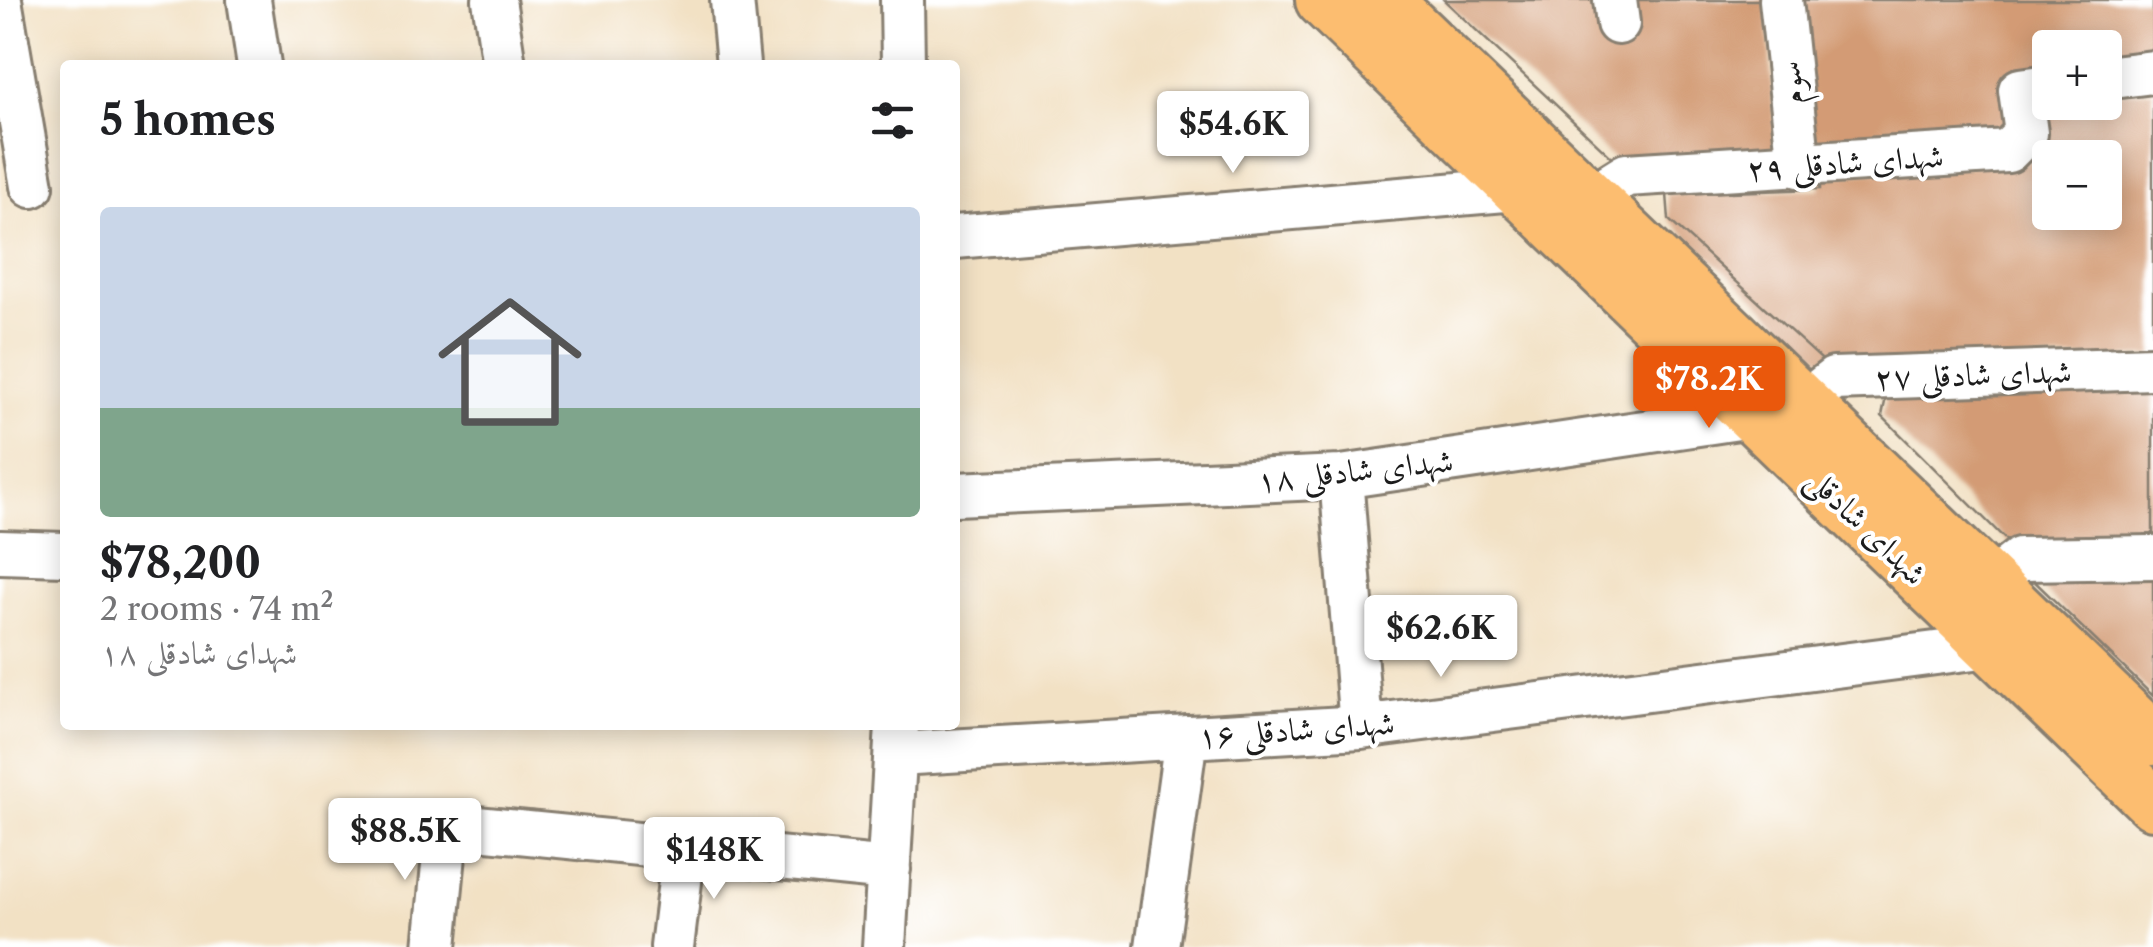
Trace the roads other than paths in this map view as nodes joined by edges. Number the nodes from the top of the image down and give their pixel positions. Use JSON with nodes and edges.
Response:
{"nodes":[{"id":1,"x":0,"y":0,"type":"edge"},
{"id":2,"x":249,"y":0,"type":"edge"},
{"id":3,"x":494,"y":0,"type":"edge"},
{"id":4,"x":732,"y":0,"type":"edge"},
{"id":5,"x":902,"y":0,"type":"edge"},
{"id":6,"x":1322,"y":0,"type":"edge"},
{"id":7,"x":1384,"y":0,"type":"edge"},
{"id":8,"x":1781,"y":0,"type":"edge"},
{"id":9,"x":258,"y":60,"type":"edge"},
{"id":10,"x":503,"y":60,"type":"edge"},
{"id":11,"x":738,"y":60,"type":"edge"},
{"id":12,"x":903,"y":60,"type":"edge"},
{"id":13,"x":2153,"y":72,"type":"edge"},
{"id":14,"x":2122,"y":76,"type":"edge"},
{"id":15,"x":2032,"y":88,"type":"edge"},
{"id":16,"x":1799,"y":166,"type":"junction"},
{"id":17,"x":32,"y":186,"type":"dead end"},
{"id":18,"x":1516,"y":188,"type":"junction"},
{"id":19,"x":1589,"y":198,"type":"junction"},
{"id":20,"x":960,"y":237,"type":"edge"},
{"id":21,"x":2153,"y":368,"type":"edge"},
{"id":22,"x":1777,"y":410,"type":"junction"},
{"id":23,"x":1341,"y":477,"type":"junction"},
{"id":24,"x":960,"y":494,"type":"edge"},
{"id":25,"x":0,"y":552,"type":"edge"},
{"id":26,"x":60,"y":554,"type":"edge"},
{"id":27,"x":2153,"y":557,"type":"edge"},
{"id":28,"x":1988,"y":584,"type":"junction"},
{"id":29,"x":1990,"y":646,"type":"junction"},
{"id":30,"x":1362,"y":728,"type":"junction"},
{"id":31,"x":1186,"y":737,"type":"junction"},
{"id":32,"x":2153,"y":739,"type":"edge"},
{"id":33,"x":897,"y":740,"type":"edge"},
{"id":34,"x":2153,"y":803,"type":"edge"},
{"id":35,"x":684,"y":848,"type":"junction"},
{"id":36,"x":889,"y":869,"type":"junction"},
{"id":37,"x":435,"y":947,"type":"edge"},
{"id":38,"x":672,"y":947,"type":"edge"},
{"id":39,"x":884,"y":947,"type":"edge"},
{"id":40,"x":1157,"y":947,"type":"edge"}],
"edges":[{"from":1,"to":17,"type":"street"},
{"from":2,"to":9,"type":"street"},
{"from":3,"to":10,"type":"street"},
{"from":4,"to":11,"type":"street"},
{"from":5,"to":12,"type":"street"},
{"from":6,"to":18,"type":"main road","name":"شهدای شادقلی"},
{"from":7,"to":19,"type":"main road","name":"شهدای شادقلی"},
{"from":8,"to":16,"type":"street","name":"سوم"},
{"from":13,"to":14,"type":"street"},
{"from":15,"to":16,"type":"street","name":"شهدای شادقلی ۲۹"},
{"from":16,"to":19,"type":"street","name":"شهدای شادقلی ۲۹"},
{"from":18,"to":20,"type":"street"},
{"from":18,"to":22,"type":"main road","name":"شهدای شادقلی"},
{"from":19,"to":22,"type":"main road","name":"شهدای شادقلی"},
{"from":21,"to":22,"type":"street","name":"شهدای شادقلی ۲۷"},
{"from":22,"to":23,"type":"street","name":"شهدای شادقلی ۱۸"},
{"from":22,"to":28,"type":"main road","name":"شهدای شادقلی"},
{"from":22,"to":29,"type":"main road","name":"شهدای شادقلی"},
{"from":23,"to":24,"type":"street","name":"شهدای شادقلی ۱۸"},
{"from":23,"to":30,"type":"street"},
{"from":25,"to":26,"type":"street"},
{"from":27,"to":28,"type":"street"},
{"from":28,"to":32,"type":"main road","name":"شهدای شادقلی"},
{"from":29,"to":30,"type":"street","name":"شهدای شادقلی ۱۶"},
{"from":29,"to":34,"type":"main road","name":"شهدای شادقلی"},
{"from":30,"to":31,"type":"street","name":"شهدای شادقلی ۱۶"},
{"from":31,"to":33,"type":"street","name":"شهدای شادقلی ۱۶"},
{"from":31,"to":40,"type":"street"},
{"from":33,"to":36,"type":"street"},
{"from":35,"to":36,"type":"street"},
{"from":35,"to":37,"type":"street"},
{"from":35,"to":38,"type":"street"},
{"from":36,"to":39,"type":"street"}]}
